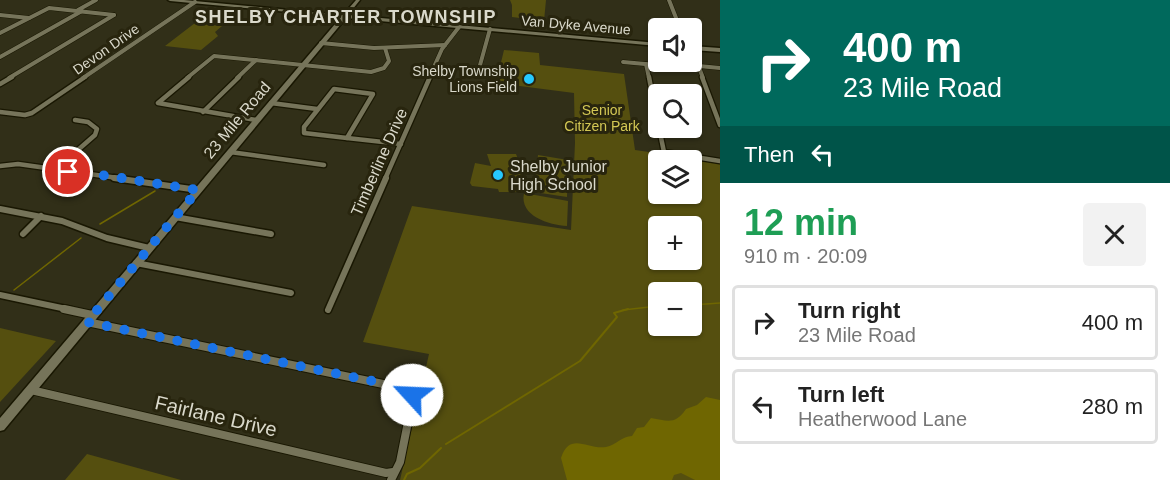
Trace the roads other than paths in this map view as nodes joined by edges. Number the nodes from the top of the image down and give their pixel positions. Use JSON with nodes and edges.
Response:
{"nodes":[{"id":1,"x":96,"y":0,"type":"edge"},
{"id":2,"x":170,"y":0,"type":"edge"},
{"id":3,"x":358,"y":0,"type":"edge"},
{"id":4,"x":669,"y":0,"type":"edge"},
{"id":5,"x":195,"y":2,"type":"junction"},
{"id":6,"x":76,"y":10,"type":"junction"},
{"id":7,"x":82,"y":11,"type":"junction"},
{"id":8,"x":0,"y":15,"type":"edge"},
{"id":9,"x":345,"y":16,"type":"junction"},
{"id":10,"x":28,"y":18,"type":"junction"},
{"id":11,"x":676,"y":18,"type":"edge"},
{"id":12,"x":459,"y":27,"type":"junction"},
{"id":13,"x":490,"y":29,"type":"junction"},
{"id":14,"x":0,"y":33,"type":"edge"},
{"id":15,"x":321,"y":44,"type":"junction"},
{"id":16,"x":648,"y":44,"type":"edge"},
{"id":17,"x":444,"y":45,"type":"junction"},
{"id":18,"x":385,"y":48,"type":"junction"},
{"id":19,"x":702,"y":49,"type":"edge"},
{"id":20,"x":720,"y":50,"type":"edge"},
{"id":21,"x":0,"y":57,"type":"edge"},
{"id":22,"x":256,"y":60,"type":"junction"},
{"id":23,"x":623,"y":62,"type":"dead end"},
{"id":24,"x":646,"y":64,"type":"joint"},
{"id":25,"x":303,"y":65,"type":"junction"},
{"id":26,"x":702,"y":68,"type":"edge"},
{"id":27,"x":720,"y":68,"type":"edge"},
{"id":28,"x":700,"y":72,"type":"edge"},
{"id":29,"x":477,"y":76,"type":"dead end"},
{"id":30,"x":0,"y":84,"type":"edge"},
{"id":31,"x":650,"y":84,"type":"edge"},
{"id":32,"x":271,"y":103,"type":"junction"},
{"id":33,"x":317,"y":109,"type":"junction"},
{"id":34,"x":203,"y":112,"type":"junction"},
{"id":35,"x":2,"y":114,"type":"edge"},
{"id":36,"x":75,"y":120,"type":"dead end"},
{"id":37,"x":256,"y":120,"type":"junction"},
{"id":38,"x":720,"y":125,"type":"edge"},
{"id":39,"x":662,"y":138,"type":"edge"},
{"id":40,"x":346,"y":139,"type":"junction"},
{"id":41,"x":401,"y":144,"type":"junction"},
{"id":42,"x":230,"y":152,"type":"junction"},
{"id":43,"x":720,"y":161,"type":"edge"},
{"id":44,"x":324,"y":165,"type":"dead end"},
{"id":45,"x":0,"y":166,"type":"edge"},
{"id":46,"x":55,"y":170,"type":"junction"},
{"id":47,"x":198,"y":190,"type":"junction"},
{"id":48,"x":0,"y":209,"type":"edge"},
{"id":49,"x":41,"y":216,"type":"junction"},
{"id":50,"x":175,"y":217,"type":"junction"},
{"id":51,"x":23,"y":234,"type":"dead end"},
{"id":52,"x":271,"y":234,"type":"dead end"},
{"id":53,"x":149,"y":248,"type":"junction"},
{"id":54,"x":136,"y":263,"type":"junction"},
{"id":55,"x":291,"y":293,"type":"dead end"},
{"id":56,"x":0,"y":295,"type":"edge"},
{"id":57,"x":328,"y":311,"type":"dead end"},
{"id":58,"x":89,"y":319,"type":"junction"},
{"id":59,"x":30,"y":390,"type":"junction"},
{"id":60,"x":0,"y":426,"type":"edge"},
{"id":61,"x":392,"y":476,"type":"edge"}],
"edges":[{"from":1,"to":6,"type":"street"},
{"from":2,"to":5,"type":"main road","name":"Van Dyke Avenue"},
{"from":3,"to":9,"type":"main road","name":"23 Mile Road"},
{"from":4,"to":11,"type":"street"},
{"from":5,"to":9,"type":"main road","name":"Van Dyke Avenue"},
{"from":5,"to":35,"type":"street","name":"Devon Drive"},
{"from":6,"to":7,"type":"street"},
{"from":6,"to":10,"type":"street"},
{"from":7,"to":21,"type":"street"},
{"from":7,"to":30,"type":"street"},
{"from":8,"to":10,"type":"street"},
{"from":9,"to":12,"type":"main road","name":"Van Dyke Avenue"},
{"from":9,"to":15,"type":"main road","name":"23 Mile Road"},
{"from":10,"to":14,"type":"street"},
{"from":12,"to":13,"type":"main road","name":"Van Dyke Avenue"},
{"from":12,"to":17,"type":"street","name":"Timberline Drive"},
{"from":13,"to":16,"type":"main road","name":"Van Dyke Avenue"},
{"from":13,"to":29,"type":"street"},
{"from":15,"to":18,"type":"street"},
{"from":15,"to":25,"type":"main road","name":"23 Mile Road"},
{"from":17,"to":18,"type":"street"},
{"from":17,"to":41,"type":"street","name":"Timberline Drive"},
{"from":18,"to":25,"type":"street"},
{"from":19,"to":20,"type":"main road"},
{"from":22,"to":25,"type":"street"},
{"from":22,"to":34,"type":"street"},
{"from":22,"to":34,"type":"street"},
{"from":23,"to":24,"type":"street"},
{"from":24,"to":31,"type":"street"},
{"from":25,"to":32,"type":"main road","name":"23 Mile Road"},
{"from":26,"to":27,"type":"street"},
{"from":28,"to":38,"type":"street"},
{"from":32,"to":33,"type":"street"},
{"from":32,"to":37,"type":"main road","name":"23 Mile Road"},
{"from":33,"to":40,"type":"street"},
{"from":33,"to":40,"type":"street"},
{"from":34,"to":37,"type":"street"},
{"from":36,"to":46,"type":"street"},
{"from":37,"to":42,"type":"main road","name":"23 Mile Road"},
{"from":39,"to":43,"type":"street"},
{"from":40,"to":41,"type":"street"},
{"from":41,"to":57,"type":"street","name":"Timberline Drive"},
{"from":42,"to":44,"type":"street"},
{"from":42,"to":47,"type":"main road","name":"23 Mile Road"},
{"from":45,"to":46,"type":"street"},
{"from":46,"to":47,"type":"street"},
{"from":47,"to":50,"type":"main road","name":"23 Mile Road"},
{"from":48,"to":49,"type":"street"},
{"from":49,"to":51,"type":"street"},
{"from":49,"to":53,"type":"street"},
{"from":50,"to":52,"type":"street"},
{"from":50,"to":53,"type":"main road","name":"23 Mile Road"},
{"from":53,"to":54,"type":"main road","name":"23 Mile Road"},
{"from":54,"to":55,"type":"street"},
{"from":54,"to":58,"type":"main road","name":"23 Mile Road"},
{"from":56,"to":58,"type":"street"},
{"from":58,"to":59,"type":"main road","name":"23 Mile Road"},
{"from":58,"to":61,"type":"street"},
{"from":59,"to":60,"type":"main road","name":"23 Mile Road"},
{"from":59,"to":61,"type":"street","name":"Fairlane Drive"}]}
